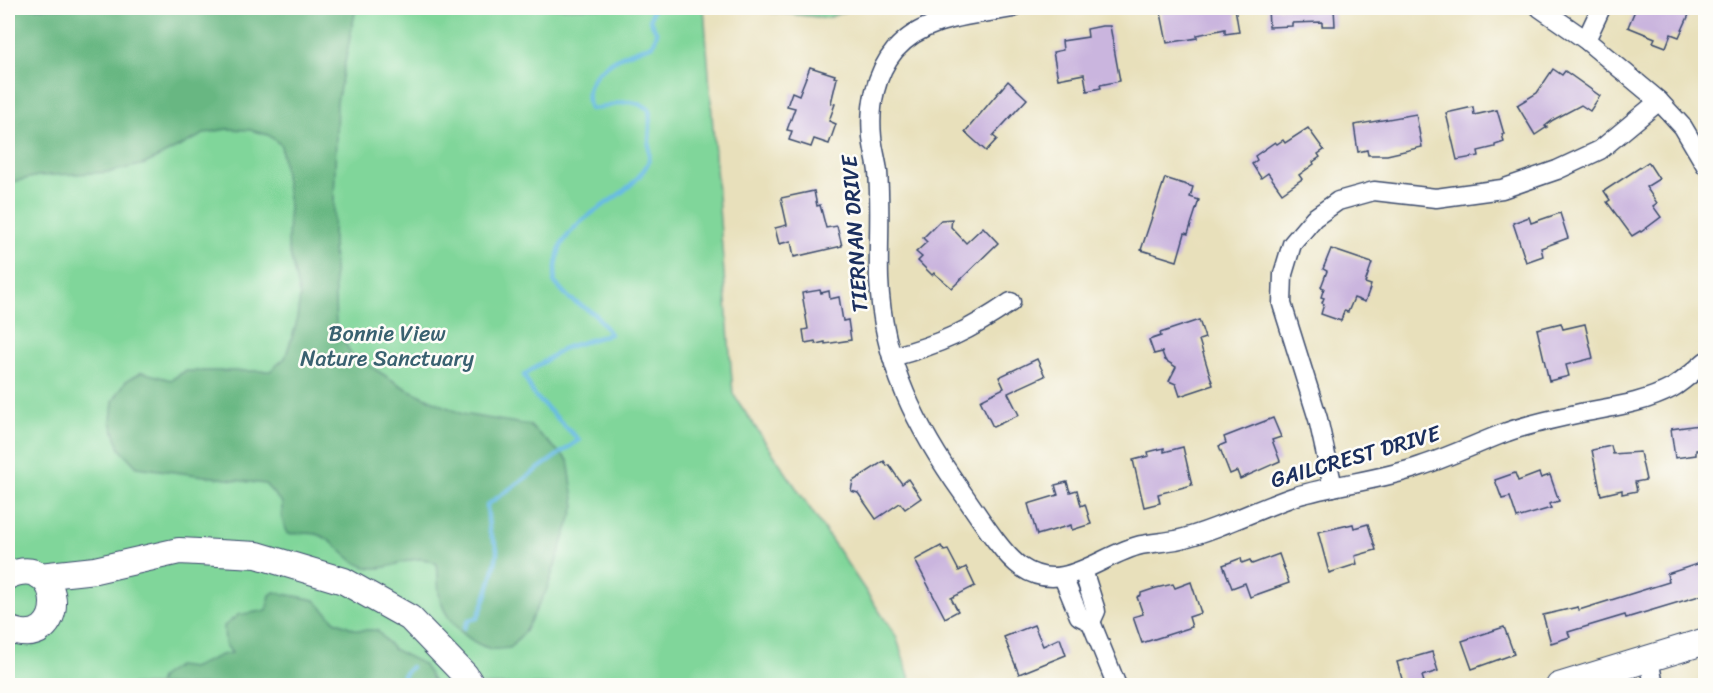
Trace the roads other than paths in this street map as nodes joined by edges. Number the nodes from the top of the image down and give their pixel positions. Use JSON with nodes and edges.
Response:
{"nodes":[{"id":1,"x":1013,"y":8,"type":"edge"},
{"id":2,"x":1601,"y":8,"type":"edge"},
{"id":3,"x":1546,"y":9,"type":"edge"},
{"id":4,"x":1586,"y":40,"type":"junction"},
{"id":5,"x":1659,"y":101,"type":"junction"},
{"id":6,"x":1705,"y":165,"type":"edge"},
{"id":7,"x":1011,"y":302,"type":"dead end"},
{"id":8,"x":892,"y":357,"type":"junction"},
{"id":9,"x":1706,"y":362,"type":"edge"},
{"id":10,"x":1333,"y":487,"type":"junction"},
{"id":11,"x":95,"y":570,"type":"junction"},
{"id":12,"x":1083,"y":570,"type":"junction"},
{"id":13,"x":8,"y":576,"type":"edge"},
{"id":14,"x":40,"y":576,"type":"junction"},
{"id":15,"x":1062,"y":577,"type":"junction"},
{"id":16,"x":53,"y":610,"type":"junction"},
{"id":17,"x":1091,"y":622,"type":"junction"},
{"id":18,"x":11,"y":632,"type":"edge"},
{"id":19,"x":1706,"y":641,"type":"edge"},
{"id":20,"x":1649,"y":659,"type":"junction"},
{"id":21,"x":472,"y":686,"type":"edge"},
{"id":22,"x":1117,"y":686,"type":"edge"},
{"id":23,"x":1559,"y":686,"type":"edge"},
{"id":24,"x":1654,"y":686,"type":"edge"}],
"edges":[{"from":1,"to":8,"type":"street","name":"TIERNAN DRIVE"},
{"from":2,"to":4,"type":"street"},
{"from":3,"to":4,"type":"street"},
{"from":4,"to":5,"type":"street"},
{"from":5,"to":6,"type":"street"},
{"from":5,"to":10,"type":"street"},
{"from":7,"to":8,"type":"street"},
{"from":8,"to":15,"type":"street","name":"TIERNAN DRIVE"},
{"from":9,"to":10,"type":"street","name":"GAILCREST DRIVE"},
{"from":10,"to":12,"type":"street","name":"GAILCREST DRIVE"},
{"from":11,"to":14,"type":"street"},
{"from":11,"to":16,"type":"street"},
{"from":11,"to":21,"type":"street"},
{"from":12,"to":15,"type":"street","name":"TIERNAN DRIVE"},
{"from":12,"to":17,"type":"street"},
{"from":13,"to":14,"type":"street"},
{"from":14,"to":16,"type":"street"},
{"from":15,"to":17,"type":"street"},
{"from":16,"to":18,"type":"street"},
{"from":17,"to":22,"type":"street"},
{"from":19,"to":20,"type":"street"},
{"from":20,"to":23,"type":"street"},
{"from":20,"to":24,"type":"street"}]}
